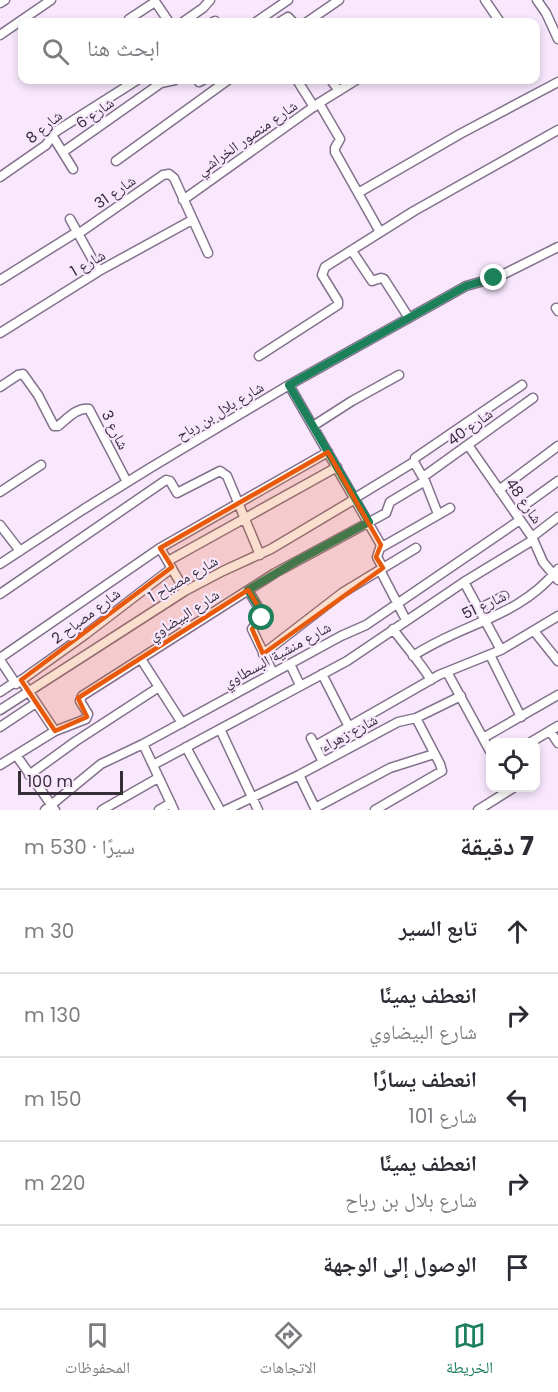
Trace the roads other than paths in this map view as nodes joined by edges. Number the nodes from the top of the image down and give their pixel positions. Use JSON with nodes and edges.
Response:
{"nodes":[{"id":1,"x":5,"y":0,"type":"edge"},
{"id":2,"x":51,"y":0,"type":"edge"},
{"id":3,"x":210,"y":0,"type":"edge"},
{"id":4,"x":288,"y":0,"type":"edge"},
{"id":5,"x":339,"y":0,"type":"edge"},
{"id":6,"x":485,"y":0,"type":"edge"},
{"id":7,"x":537,"y":0,"type":"edge"},
{"id":8,"x":154,"y":1,"type":"edge"},
{"id":9,"x":0,"y":3,"type":"edge"},
{"id":10,"x":25,"y":18,"type":"edge"},
{"id":11,"x":130,"y":18,"type":"edge"},
{"id":12,"x":166,"y":18,"type":"edge"},
{"id":13,"x":189,"y":18,"type":"edge"},
{"id":14,"x":262,"y":18,"type":"edge"},
{"id":15,"x":313,"y":18,"type":"edge"},
{"id":16,"x":497,"y":18,"type":"edge"},
{"id":17,"x":18,"y":23,"type":"edge"},
{"id":18,"x":0,"y":35,"type":"edge"},
{"id":19,"x":558,"y":39,"type":"edge"},
{"id":20,"x":558,"y":82,"type":"edge"},
{"id":21,"x":131,"y":84,"type":"edge"},
{"id":22,"x":160,"y":84,"type":"edge"},
{"id":23,"x":222,"y":84,"type":"edge"},
{"id":24,"x":300,"y":84,"type":"edge"},
{"id":25,"x":334,"y":84,"type":"edge"},
{"id":26,"x":350,"y":84,"type":"edge"},
{"id":27,"x":339,"y":91,"type":"junction"},
{"id":28,"x":317,"y":105,"type":"junction"},
{"id":29,"x":558,"y":130,"type":"edge"},
{"id":30,"x":52,"y":135,"type":"junction"},
{"id":31,"x":63,"y":152,"type":"junction"},
{"id":32,"x":116,"y":160,"type":"dead end"},
{"id":33,"x":73,"y":169,"type":"dead end"},
{"id":34,"x":0,"y":177,"type":"edge"},
{"id":35,"x":358,"y":193,"type":"junction"},
{"id":36,"x":183,"y":200,"type":"junction"},
{"id":37,"x":70,"y":219,"type":"dead end"},
{"id":38,"x":192,"y":220,"type":"junction"},
{"id":39,"x":380,"y":232,"type":"junction"},
{"id":40,"x":77,"y":233,"type":"junction"},
{"id":41,"x":558,"y":247,"type":"edge"},
{"id":42,"x":352,"y":250,"type":"junction"},
{"id":43,"x":208,"y":253,"type":"dead end"},
{"id":44,"x":99,"y":271,"type":"junction"},
{"id":45,"x":0,"y":280,"type":"edge"},
{"id":46,"x":409,"y":318,"type":"junction"},
{"id":47,"x":0,"y":333,"type":"edge"},
{"id":48,"x":259,"y":356,"type":"dead end"},
{"id":49,"x":399,"y":375,"type":"dead end"},
{"id":50,"x":289,"y":385,"type":"junction"},
{"id":51,"x":522,"y":385,"type":"dead end"},
{"id":52,"x":0,"y":387,"type":"edge"},
{"id":53,"x":533,"y":398,"type":"dead end"},
{"id":54,"x":313,"y":426,"type":"junction"},
{"id":55,"x":468,"y":445,"type":"junction"},
{"id":56,"x":558,"y":446,"type":"edge"},
{"id":57,"x":328,"y":452,"type":"junction"},
{"id":58,"x":414,"y":462,"type":"junction"},
{"id":59,"x":41,"y":465,"type":"dead end"},
{"id":60,"x":337,"y":467,"type":"junction"},
{"id":61,"x":424,"y":479,"type":"junction"},
{"id":62,"x":558,"y":481,"type":"edge"},
{"id":63,"x":127,"y":482,"type":"junction"},
{"id":64,"x":499,"y":490,"type":"junction"},
{"id":65,"x":0,"y":492,"type":"edge"},
{"id":66,"x":355,"y":498,"type":"junction"},
{"id":67,"x":239,"y":502,"type":"junction"},
{"id":68,"x":450,"y":508,"type":"dead end"},
{"id":69,"x":438,"y":514,"type":"junction"},
{"id":70,"x":518,"y":516,"type":"junction"},
{"id":71,"x":558,"y":517,"type":"edge"},
{"id":72,"x":246,"y":518,"type":"junction"},
{"id":73,"x":369,"y":522,"type":"junction"},
{"id":74,"x":2,"y":530,"type":"edge"},
{"id":75,"x":532,"y":538,"type":"junction"},
{"id":76,"x":382,"y":547,"type":"junction"},
{"id":77,"x":160,"y":548,"type":"junction"},
{"id":78,"x":416,"y":548,"type":"dead end"},
{"id":79,"x":20,"y":551,"type":"junction"},
{"id":80,"x":260,"y":555,"type":"junction"},
{"id":81,"x":0,"y":564,"type":"edge"},
{"id":82,"x":170,"y":564,"type":"junction"},
{"id":83,"x":381,"y":569,"type":"junction"},
{"id":84,"x":557,"y":574,"type":"edge"},
{"id":85,"x":464,"y":582,"type":"junction"},
{"id":86,"x":248,"y":590,"type":"junction"},
{"id":87,"x":185,"y":591,"type":"junction"},
{"id":88,"x":0,"y":594,"type":"edge"},
{"id":89,"x":504,"y":596,"type":"dead end"},
{"id":90,"x":398,"y":605,"type":"junction"},
{"id":91,"x":479,"y":609,"type":"junction"},
{"id":92,"x":558,"y":616,"type":"edge"},
{"id":93,"x":406,"y":620,"type":"junction"},
{"id":94,"x":486,"y":622,"type":"junction"},
{"id":95,"x":393,"y":629,"type":"junction"},
{"id":96,"x":534,"y":632,"type":"junction"},
{"id":97,"x":501,"y":650,"type":"junction"},
{"id":98,"x":263,"y":654,"type":"junction"},
{"id":99,"x":490,"y":655,"type":"junction"},
{"id":100,"x":413,"y":656,"type":"junction"},
{"id":101,"x":0,"y":659,"type":"edge"},
{"id":102,"x":141,"y":659,"type":"junction"},
{"id":103,"x":558,"y":661,"type":"edge"},
{"id":104,"x":290,"y":664,"type":"junction"},
{"id":105,"x":447,"y":672,"type":"junction"},
{"id":106,"x":273,"y":673,"type":"junction"},
{"id":107,"x":322,"y":674,"type":"junction"},
{"id":108,"x":431,"y":680,"type":"junction"},
{"id":109,"x":17,"y":682,"type":"junction"},
{"id":110,"x":300,"y":685,"type":"junction"},
{"id":111,"x":159,"y":687,"type":"junction"},
{"id":112,"x":0,"y":692,"type":"edge"},
{"id":113,"x":29,"y":692,"type":"junction"},
{"id":114,"x":558,"y":695,"type":"edge"},
{"id":115,"x":460,"y":696,"type":"junction"},
{"id":116,"x":36,"y":703,"type":"junction"},
{"id":117,"x":0,"y":710,"type":"edge"},
{"id":118,"x":521,"y":717,"type":"junction"},
{"id":119,"x":416,"y":718,"type":"junction"},
{"id":120,"x":182,"y":723,"type":"junction"},
{"id":121,"x":0,"y":727,"type":"edge"},
{"id":122,"x":349,"y":727,"type":"junction"},
{"id":123,"x":554,"y":728,"type":"edge"},
{"id":124,"x":220,"y":729,"type":"junction"},
{"id":125,"x":55,"y":731,"type":"junction"},
{"id":126,"x":483,"y":738,"type":"junction"},
{"id":127,"x":538,"y":738,"type":"edge"},
{"id":128,"x":558,"y":743,"type":"edge"},
{"id":129,"x":143,"y":744,"type":"junction"},
{"id":130,"x":486,"y":744,"type":"edge"},
{"id":131,"x":186,"y":747,"type":"junction"},
{"id":132,"x":434,"y":754,"type":"junction"},
{"id":133,"x":16,"y":755,"type":"junction"},
{"id":134,"x":323,"y":762,"type":"junction"},
{"id":135,"x":0,"y":765,"type":"edge"},
{"id":136,"x":153,"y":765,"type":"junction"},
{"id":137,"x":298,"y":775,"type":"junction"},
{"id":138,"x":29,"y":776,"type":"junction"},
{"id":139,"x":158,"y":778,"type":"junction"},
{"id":140,"x":506,"y":792,"type":"edge"},
{"id":141,"x":252,"y":798,"type":"junction"},
{"id":142,"x":172,"y":807,"type":"edge"},
{"id":143,"x":50,"y":808,"type":"edge"},
{"id":144,"x":316,"y":809,"type":"edge"},
{"id":145,"x":482,"y":809,"type":"edge"},
{"id":146,"x":102,"y":810,"type":"edge"},
{"id":147,"x":159,"y":810,"type":"edge"},
{"id":148,"x":219,"y":810,"type":"edge"},
{"id":149,"x":226,"y":810,"type":"edge"},
{"id":150,"x":258,"y":810,"type":"edge"},
{"id":151,"x":375,"y":810,"type":"edge"}],
"edges":[{"from":1,"to":9,"type":"street"},
{"from":2,"to":10,"type":"street"},
{"from":3,"to":13,"type":"street"},
{"from":4,"to":14,"type":"street"},
{"from":5,"to":15,"type":"street"},
{"from":6,"to":16,"type":"street"},
{"from":7,"to":19,"type":"street"},
{"from":8,"to":11,"type":"street"},
{"from":8,"to":12,"type":"street"},
{"from":17,"to":18,"type":"street"},
{"from":20,"to":35,"type":"street"},
{"from":21,"to":30,"type":"street","name":"شارع 8"},
{"from":22,"to":31,"type":"street","name":"شارع 6"},
{"from":23,"to":32,"type":"street"},
{"from":24,"to":28,"type":"street"},
{"from":25,"to":27,"type":"street"},
{"from":26,"to":27,"type":"street","name":"شارع منصور الخراشي"},
{"from":27,"to":28,"type":"street","name":"شارع منصور الخراشي"},
{"from":28,"to":35,"type":"street"},
{"from":28,"to":36,"type":"street","name":"شارع منصور الخراشي"},
{"from":29,"to":39,"type":"street"},
{"from":30,"to":31,"type":"street"},
{"from":30,"to":34,"type":"street","name":"شارع 8"},
{"from":31,"to":33,"type":"street"},
{"from":35,"to":39,"type":"street"},
{"from":36,"to":38,"type":"street"},
{"from":36,"to":40,"type":"street","name":"شارع 31"},
{"from":37,"to":40,"type":"street"},
{"from":38,"to":43,"type":"street"},
{"from":38,"to":44,"type":"street","name":"شارع 1"},
{"from":39,"to":42,"type":"street"},
{"from":40,"to":44,"type":"street"},
{"from":40,"to":45,"type":"street","name":"شارع 31"},
{"from":41,"to":46,"type":"street","name":"شارع بلال بن رباح"},
{"from":42,"to":46,"type":"street"},
{"from":42,"to":48,"type":"street"},
{"from":44,"to":47,"type":"street","name":"شارع 1"},
{"from":46,"to":50,"type":"street","name":"شارع بلال بن رباح"},
{"from":49,"to":54,"type":"street"},
{"from":50,"to":54,"type":"street"},
{"from":50,"to":63,"type":"street","name":"شارع بلال بن رباح"},
{"from":51,"to":58,"type":"street","name":"شارع مصباح 1"},
{"from":52,"to":63,"type":"street","name":"شارع 3"},
{"from":53,"to":55,"type":"street","name":"شارع 40"},
{"from":54,"to":57,"type":"street"},
{"from":55,"to":61,"type":"street","name":"شارع 40"},
{"from":55,"to":64,"type":"street","name":"شارع 48"},
{"from":56,"to":64,"type":"street"},
{"from":57,"to":60,"type":"street"},
{"from":57,"to":67,"type":"street"},
{"from":58,"to":61,"type":"street"},
{"from":58,"to":66,"type":"street","name":"شارع مصباح 1"},
{"from":59,"to":65,"type":"street"},
{"from":60,"to":66,"type":"street"},
{"from":60,"to":72,"type":"street","name":"شارع مصباح 2"},
{"from":61,"to":69,"type":"street"},
{"from":61,"to":73,"type":"street","name":"شارع البيضاوي"},
{"from":62,"to":70,"type":"street","name":"شارع منشية البسطاوي"},
{"from":63,"to":79,"type":"street","name":"شارع بلال بن رباح"},
{"from":64,"to":70,"type":"street","name":"شارع 48"},
{"from":66,"to":73,"type":"street"},
{"from":66,"to":80,"type":"street","name":"شارع مصباح 1"},
{"from":67,"to":72,"type":"street"},
{"from":67,"to":77,"type":"street"},
{"from":67,"to":88,"type":"street"},
{"from":68,"to":69,"type":"street"},
{"from":69,"to":76,"type":"street"},
{"from":70,"to":75,"type":"street","name":"شارع 48"},
{"from":70,"to":90,"type":"street","name":"شارع منشية البسطاوي"},
{"from":71,"to":75,"type":"street"},
{"from":72,"to":80,"type":"street"},
{"from":72,"to":82,"type":"street","name":"شارع مصباح 2"},
{"from":73,"to":76,"type":"street"},
{"from":73,"to":86,"type":"street","name":"شارع البيضاوي"},
{"from":74,"to":79,"type":"street"},
{"from":75,"to":84,"type":"street","name":"شارع 48"},
{"from":75,"to":85,"type":"street"},
{"from":76,"to":83,"type":"street"},
{"from":77,"to":82,"type":"street"},
{"from":77,"to":101,"type":"street"},
{"from":78,"to":83,"type":"street"},
{"from":79,"to":81,"type":"street","name":"شارع بلال بن رباح"},
{"from":80,"to":87,"type":"street","name":"شارع مصباح 1"},
{"from":82,"to":87,"type":"street"},
{"from":82,"to":109,"type":"street","name":"شارع مصباح 2"},
{"from":83,"to":90,"type":"street"},
{"from":83,"to":98,"type":"street"},
{"from":84,"to":94,"type":"street","name":"شارع 51"},
{"from":85,"to":91,"type":"street"},
{"from":85,"to":93,"type":"street"},
{"from":86,"to":98,"type":"street"},
{"from":86,"to":102,"type":"street","name":"شارع البيضاوي"},
{"from":87,"to":113,"type":"street","name":"شارع مصباح 1"},
{"from":89,"to":91,"type":"street"},
{"from":90,"to":93,"type":"street"},
{"from":90,"to":104,"type":"street","name":"شارع منشية البسطاوي"},
{"from":91,"to":94,"type":"street"},
{"from":92,"to":96,"type":"street"},
{"from":93,"to":95,"type":"street"},
{"from":94,"to":97,"type":"street"},
{"from":94,"to":100,"type":"street","name":"شارع 51"},
{"from":95,"to":100,"type":"street"},
{"from":95,"to":107,"type":"street"},
{"from":96,"to":97,"type":"street"},
{"from":96,"to":103,"type":"street"},
{"from":97,"to":99,"type":"street"},
{"from":98,"to":106,"type":"street"},
{"from":99,"to":105,"type":"street"},
{"from":99,"to":118,"type":"street"},
{"from":100,"to":108,"type":"street"},
{"from":101,"to":109,"type":"street"},
{"from":102,"to":111,"type":"street"},
{"from":102,"to":125,"type":"street","name":"شارع البيضاوي"},
{"from":104,"to":106,"type":"street","name":"شارع منشية البسطاوي"},
{"from":104,"to":110,"type":"street"},
{"from":105,"to":108,"type":"street"},
{"from":105,"to":115,"type":"street"},
{"from":106,"to":120,"type":"street","name":"شارع منشية البسطاوي"},
{"from":107,"to":110,"type":"street"},
{"from":107,"to":122,"type":"street"},
{"from":108,"to":122,"type":"street"},
{"from":109,"to":112,"type":"street"},
{"from":109,"to":113,"type":"street"},
{"from":110,"to":124,"type":"street"},
{"from":111,"to":120,"type":"street"},
{"from":111,"to":138,"type":"street"},
{"from":113,"to":116,"type":"street"},
{"from":113,"to":117,"type":"street","name":"شارع مصباح 1"},
{"from":114,"to":118,"type":"street"},
{"from":115,"to":119,"type":"street","name":"شارع زهراء"},
{"from":115,"to":126,"type":"street"},
{"from":116,"to":121,"type":"street"},
{"from":116,"to":125,"type":"street"},
{"from":118,"to":126,"type":"street"},
{"from":119,"to":132,"type":"street"},
{"from":119,"to":134,"type":"street","name":"شارع زهراء"},
{"from":120,"to":129,"type":"street","name":"شارع منشية البسطاوي"},
{"from":122,"to":134,"type":"street"},
{"from":123,"to":127,"type":"street"},
{"from":123,"to":128,"type":"street"},
{"from":124,"to":131,"type":"street"},
{"from":124,"to":141,"type":"street"},
{"from":125,"to":133,"type":"street"},
{"from":126,"to":130,"type":"street"},
{"from":129,"to":136,"type":"street"},
{"from":129,"to":143,"type":"street","name":"شارع منشية البسطاوي"},
{"from":131,"to":136,"type":"street"},
{"from":131,"to":148,"type":"street"},
{"from":132,"to":144,"type":"street"},
{"from":132,"to":151,"type":"street"},
{"from":133,"to":135,"type":"street"},
{"from":133,"to":138,"type":"street"},
{"from":134,"to":137,"type":"street","name":"شارع زهراء"},
{"from":136,"to":139,"type":"street"},
{"from":137,"to":141,"type":"street","name":"شارع زهراء"},
{"from":137,"to":144,"type":"street"},
{"from":138,"to":143,"type":"street"},
{"from":139,"to":142,"type":"street"},
{"from":139,"to":146,"type":"street"},
{"from":140,"to":145,"type":"street"},
{"from":141,"to":149,"type":"street","name":"شارع زهراء"},
{"from":141,"to":150,"type":"street"},
{"from":142,"to":147,"type":"street"}]}
